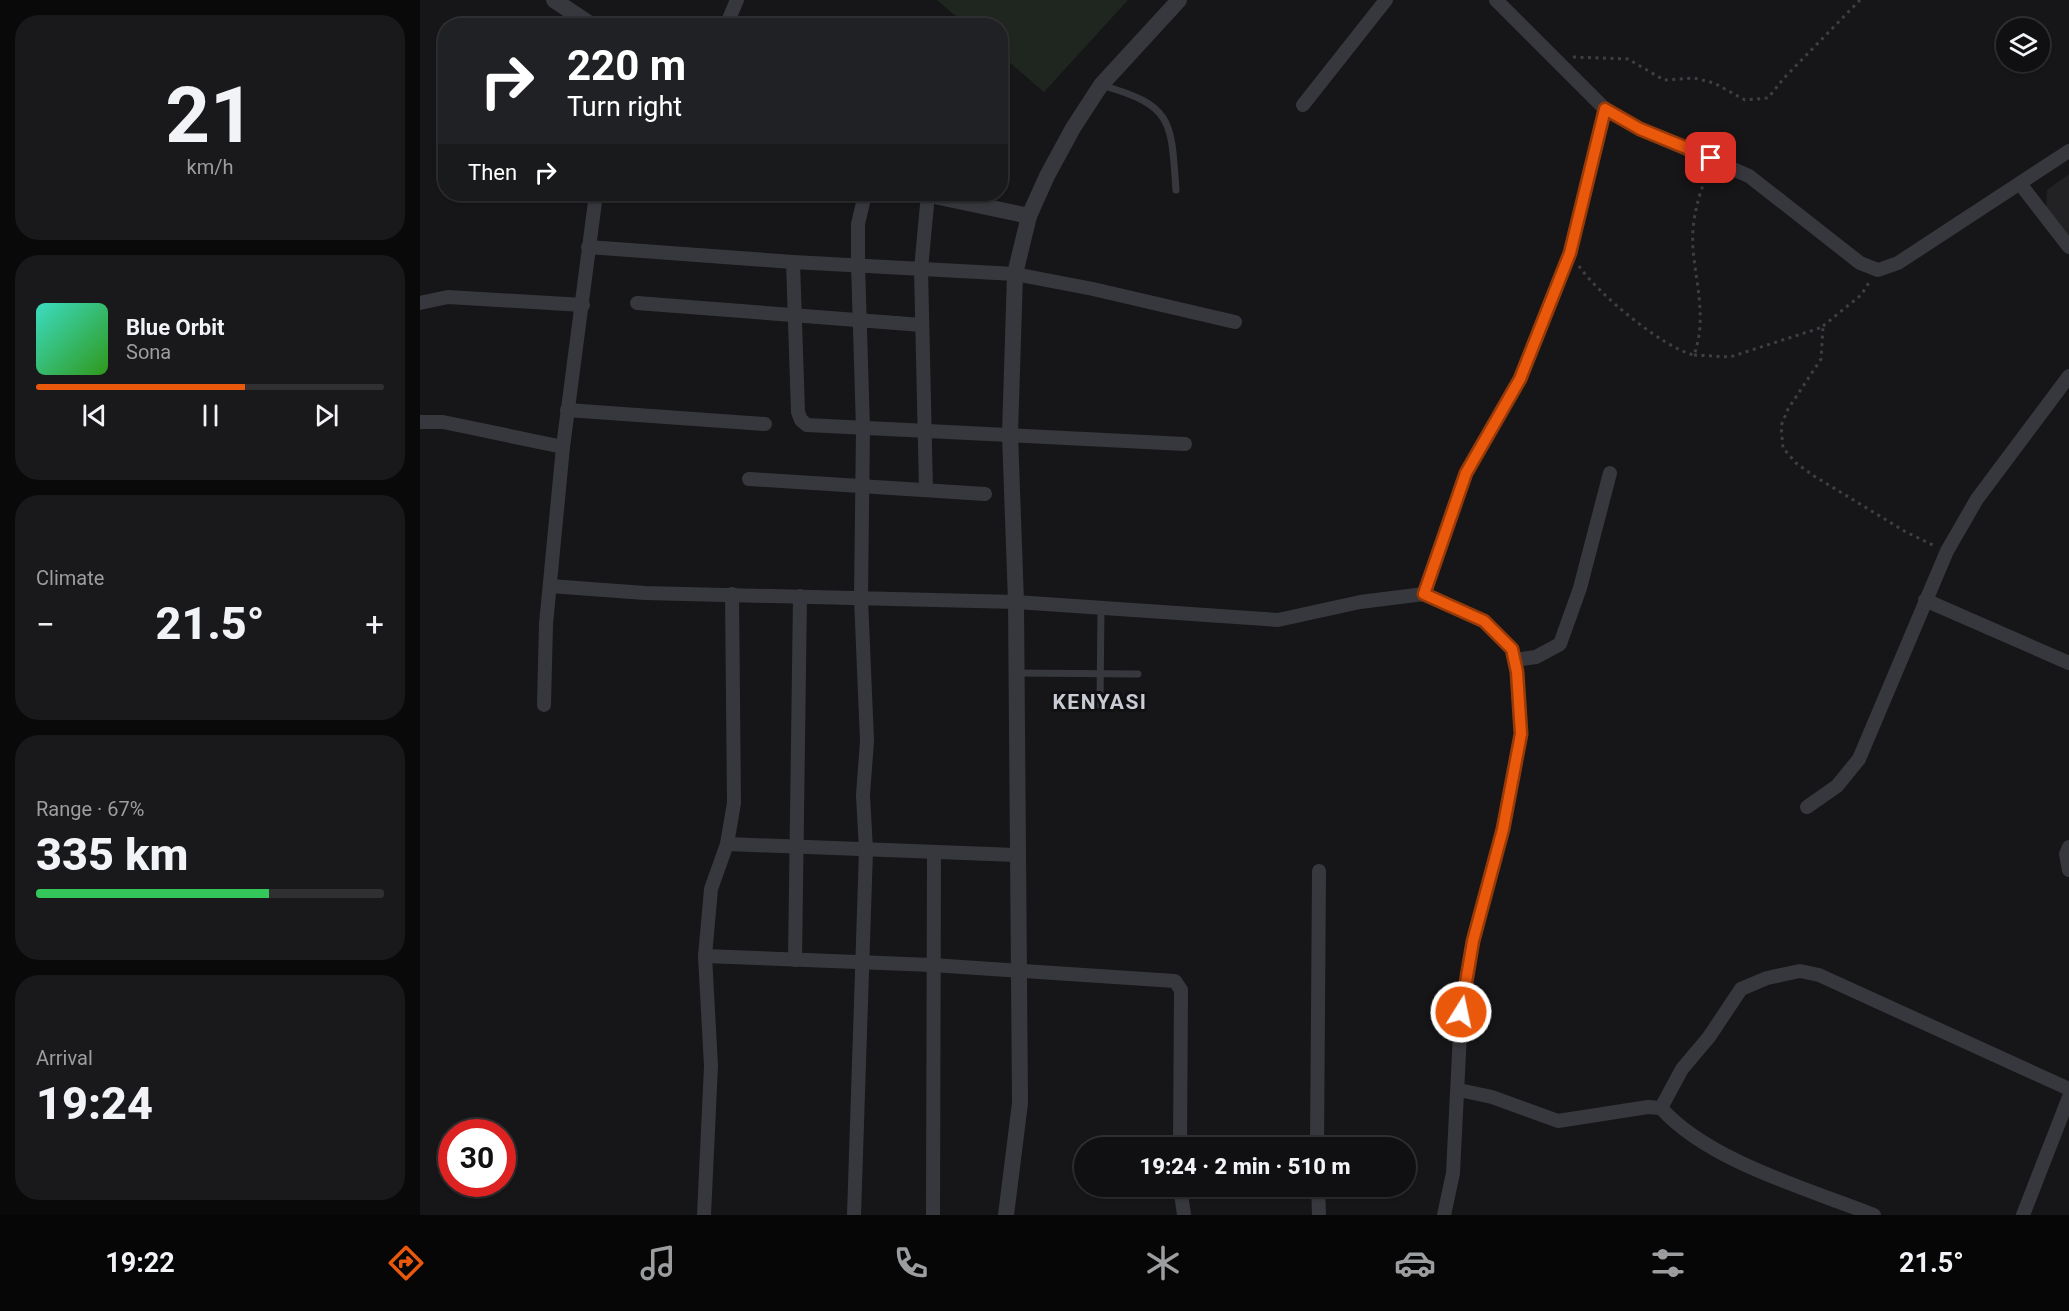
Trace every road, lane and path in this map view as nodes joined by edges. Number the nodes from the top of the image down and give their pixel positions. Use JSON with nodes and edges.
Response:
{"nodes":[{"id":1,"x":554,"y":0,"type":"edge"},
{"id":2,"x":736,"y":0,"type":"edge"},
{"id":3,"x":1179,"y":0,"type":"edge"},
{"id":4,"x":1386,"y":0,"type":"edge"},
{"id":5,"x":1496,"y":0,"type":"edge"},
{"id":6,"x":1860,"y":0,"type":"edge"},
{"id":7,"x":581,"y":18,"type":"edge"},
{"id":8,"x":729,"y":18,"type":"edge"},
{"id":9,"x":1556,"y":60,"type":"junction"},
{"id":10,"x":1101,"y":85,"type":"junction"},
{"id":11,"x":1303,"y":105,"type":"dead end"},
{"id":12,"x":1605,"y":109,"type":"junction"},
{"id":13,"x":2069,"y":151,"type":"edge"},
{"id":14,"x":1711,"y":158,"type":"junction"},
{"id":15,"x":2020,"y":185,"type":"junction"},
{"id":16,"x":1176,"y":190,"type":"dead end"},
{"id":17,"x":595,"y":201,"type":"edge"},
{"id":18,"x":863,"y":201,"type":"edge"},
{"id":19,"x":926,"y":201,"type":"edge"},
{"id":20,"x":992,"y":201,"type":"edge"},
{"id":21,"x":1029,"y":216,"type":"junction"},
{"id":22,"x":2069,"y":247,"type":"edge"},
{"id":23,"x":588,"y":248,"type":"junction"},
{"id":24,"x":1570,"y":253,"type":"junction"},
{"id":25,"x":794,"y":262,"type":"junction"},
{"id":26,"x":858,"y":264,"type":"junction"},
{"id":27,"x":921,"y":268,"type":"junction"},
{"id":28,"x":1878,"y":270,"type":"junction"},
{"id":29,"x":1015,"y":274,"type":"junction"},
{"id":30,"x":420,"y":303,"type":"edge"},
{"id":31,"x":636,"y":303,"type":"dead end"},
{"id":32,"x":583,"y":305,"type":"junction"},
{"id":33,"x":795,"y":317,"type":"junction"},
{"id":34,"x":859,"y":320,"type":"junction"},
{"id":35,"x":1235,"y":322,"type":"dead end"},
{"id":36,"x":922,"y":325,"type":"junction"},
{"id":37,"x":1823,"y":327,"type":"junction"},
{"id":38,"x":1694,"y":355,"type":"junction"},
{"id":39,"x":2069,"y":376,"type":"edge"},
{"id":40,"x":567,"y":410,"type":"junction"},
{"id":41,"x":420,"y":422,"type":"edge"},
{"id":42,"x":765,"y":424,"type":"dead end"},
{"id":43,"x":863,"y":429,"type":"junction"},
{"id":44,"x":922,"y":432,"type":"junction"},
{"id":45,"x":1010,"y":434,"type":"junction"},
{"id":46,"x":1185,"y":444,"type":"dead end"},
{"id":47,"x":563,"y":447,"type":"junction"},
{"id":48,"x":1610,"y":473,"type":"dead end"},
{"id":49,"x":749,"y":479,"type":"dead end"},
{"id":50,"x":863,"y":484,"type":"junction"},
{"id":51,"x":926,"y":489,"type":"junction"},
{"id":52,"x":985,"y":494,"type":"dead end"},
{"id":53,"x":1947,"y":551,"type":"junction"},
{"id":54,"x":550,"y":586,"type":"junction"},
{"id":55,"x":732,"y":594,"type":"junction"},
{"id":56,"x":1424,"y":594,"type":"junction"},
{"id":57,"x":800,"y":596,"type":"junction"},
{"id":58,"x":861,"y":598,"type":"junction"},
{"id":59,"x":1925,"y":600,"type":"junction"},
{"id":60,"x":1016,"y":602,"type":"junction"},
{"id":61,"x":1101,"y":609,"type":"junction"},
{"id":62,"x":1514,"y":660,"type":"junction"},
{"id":63,"x":2069,"y":663,"type":"edge"},
{"id":64,"x":1016,"y":673,"type":"junction"},
{"id":65,"x":1100,"y":673,"type":"junction"},
{"id":66,"x":1138,"y":674,"type":"dead end"},
{"id":67,"x":544,"y":705,"type":"dead end"},
{"id":68,"x":1100,"y":705,"type":"dead end"},
{"id":69,"x":1807,"y":807,"type":"dead end"},
{"id":70,"x":727,"y":844,"type":"junction"},
{"id":71,"x":798,"y":847,"type":"junction"},
{"id":72,"x":2069,"y":847,"type":"edge"},
{"id":73,"x":866,"y":850,"type":"junction"},
{"id":74,"x":934,"y":852,"type":"junction"},
{"id":75,"x":1016,"y":855,"type":"junction"},
{"id":76,"x":2069,"y":870,"type":"edge"},
{"id":77,"x":1318,"y":871,"type":"dead end"},
{"id":78,"x":705,"y":956,"type":"junction"},
{"id":79,"x":795,"y":960,"type":"junction"},
{"id":80,"x":861,"y":963,"type":"junction"},
{"id":81,"x":932,"y":965,"type":"junction"},
{"id":82,"x":1018,"y":970,"type":"junction"},
{"id":83,"x":2069,"y":1089,"type":"edge"},
{"id":84,"x":1459,"y":1090,"type":"junction"},
{"id":85,"x":2069,"y":1097,"type":"edge"},
{"id":86,"x":1661,"y":1108,"type":"junction"},
{"id":87,"x":1180,"y":1137,"type":"edge"},
{"id":88,"x":1317,"y":1137,"type":"edge"},
{"id":89,"x":1182,"y":1197,"type":"edge"},
{"id":90,"x":1319,"y":1197,"type":"edge"},
{"id":91,"x":704,"y":1215,"type":"edge"},
{"id":92,"x":854,"y":1215,"type":"edge"},
{"id":93,"x":933,"y":1215,"type":"edge"},
{"id":94,"x":1006,"y":1215,"type":"edge"},
{"id":95,"x":1185,"y":1215,"type":"edge"},
{"id":96,"x":1320,"y":1215,"type":"edge"},
{"id":97,"x":1444,"y":1215,"type":"edge"},
{"id":98,"x":1874,"y":1215,"type":"edge"},
{"id":99,"x":2023,"y":1215,"type":"edge"}],
"edges":[{"from":1,"to":7,"type":"street"},
{"from":2,"to":8,"type":"street"},
{"from":3,"to":10,"type":"street"},
{"from":4,"to":11,"type":"street"},
{"from":5,"to":9,"type":"street"},
{"from":6,"to":9,"type":"path"},
{"from":9,"to":12,"type":"street"},
{"from":10,"to":16,"type":"lane"},
{"from":10,"to":21,"type":"street"},
{"from":12,"to":14,"type":"street"},
{"from":12,"to":24,"type":"street"},
{"from":13,"to":15,"type":"street"},
{"from":14,"to":28,"type":"street"},
{"from":14,"to":38,"type":"path"},
{"from":15,"to":22,"type":"street"},
{"from":15,"to":28,"type":"street"},
{"from":17,"to":23,"type":"street"},
{"from":18,"to":26,"type":"street"},
{"from":19,"to":27,"type":"street"},
{"from":20,"to":21,"type":"street"},
{"from":21,"to":29,"type":"street"},
{"from":23,"to":25,"type":"street"},
{"from":23,"to":32,"type":"street"},
{"from":24,"to":38,"type":"path"},
{"from":24,"to":56,"type":"street"},
{"from":25,"to":26,"type":"street"},
{"from":25,"to":33,"type":"street"},
{"from":26,"to":27,"type":"street"},
{"from":26,"to":34,"type":"street"},
{"from":27,"to":29,"type":"street"},
{"from":27,"to":36,"type":"street"},
{"from":28,"to":37,"type":"path"},
{"from":29,"to":35,"type":"street"},
{"from":29,"to":45,"type":"street"},
{"from":30,"to":32,"type":"street"},
{"from":31,"to":33,"type":"street"},
{"from":32,"to":40,"type":"street"},
{"from":33,"to":34,"type":"street"},
{"from":33,"to":43,"type":"street"},
{"from":34,"to":36,"type":"street"},
{"from":34,"to":43,"type":"street"},
{"from":36,"to":44,"type":"street"},
{"from":37,"to":38,"type":"path"},
{"from":37,"to":53,"type":"path"},
{"from":39,"to":53,"type":"street"},
{"from":40,"to":42,"type":"street"},
{"from":40,"to":47,"type":"street"},
{"from":41,"to":47,"type":"street"},
{"from":43,"to":44,"type":"street"},
{"from":43,"to":50,"type":"street"},
{"from":44,"to":45,"type":"street"},
{"from":44,"to":51,"type":"street"},
{"from":45,"to":46,"type":"street"},
{"from":45,"to":60,"type":"street"},
{"from":47,"to":54,"type":"street"},
{"from":48,"to":62,"type":"street"},
{"from":49,"to":50,"type":"street"},
{"from":50,"to":51,"type":"street"},
{"from":50,"to":58,"type":"street"},
{"from":51,"to":52,"type":"street"},
{"from":53,"to":59,"type":"street"},
{"from":54,"to":55,"type":"street"},
{"from":54,"to":67,"type":"street"},
{"from":55,"to":57,"type":"street"},
{"from":55,"to":70,"type":"street"},
{"from":56,"to":61,"type":"street"},
{"from":56,"to":62,"type":"street"},
{"from":57,"to":58,"type":"street"},
{"from":57,"to":71,"type":"street"},
{"from":58,"to":60,"type":"street"},
{"from":58,"to":73,"type":"street"},
{"from":59,"to":63,"type":"street"},
{"from":59,"to":69,"type":"street"},
{"from":60,"to":61,"type":"street"},
{"from":60,"to":64,"type":"street"},
{"from":61,"to":65,"type":"lane"},
{"from":62,"to":84,"type":"street"},
{"from":64,"to":65,"type":"lane"},
{"from":64,"to":75,"type":"street"},
{"from":65,"to":66,"type":"lane"},
{"from":65,"to":68,"type":"lane"},
{"from":70,"to":71,"type":"street"},
{"from":70,"to":78,"type":"street"},
{"from":71,"to":73,"type":"street"},
{"from":71,"to":79,"type":"street"},
{"from":72,"to":76,"type":"street"},
{"from":73,"to":74,"type":"street"},
{"from":73,"to":80,"type":"street"},
{"from":74,"to":75,"type":"street"},
{"from":74,"to":81,"type":"street"},
{"from":75,"to":82,"type":"street"},
{"from":77,"to":88,"type":"street"},
{"from":78,"to":79,"type":"street"},
{"from":78,"to":91,"type":"street"},
{"from":79,"to":80,"type":"street"},
{"from":80,"to":81,"type":"street"},
{"from":80,"to":92,"type":"street"},
{"from":81,"to":82,"type":"street"},
{"from":81,"to":93,"type":"street"},
{"from":82,"to":87,"type":"street"},
{"from":82,"to":94,"type":"street"},
{"from":83,"to":86,"type":"street"},
{"from":84,"to":86,"type":"street"},
{"from":84,"to":97,"type":"street"},
{"from":85,"to":99,"type":"street"},
{"from":86,"to":98,"type":"street"},
{"from":89,"to":95,"type":"street"},
{"from":90,"to":96,"type":"street"}]}
